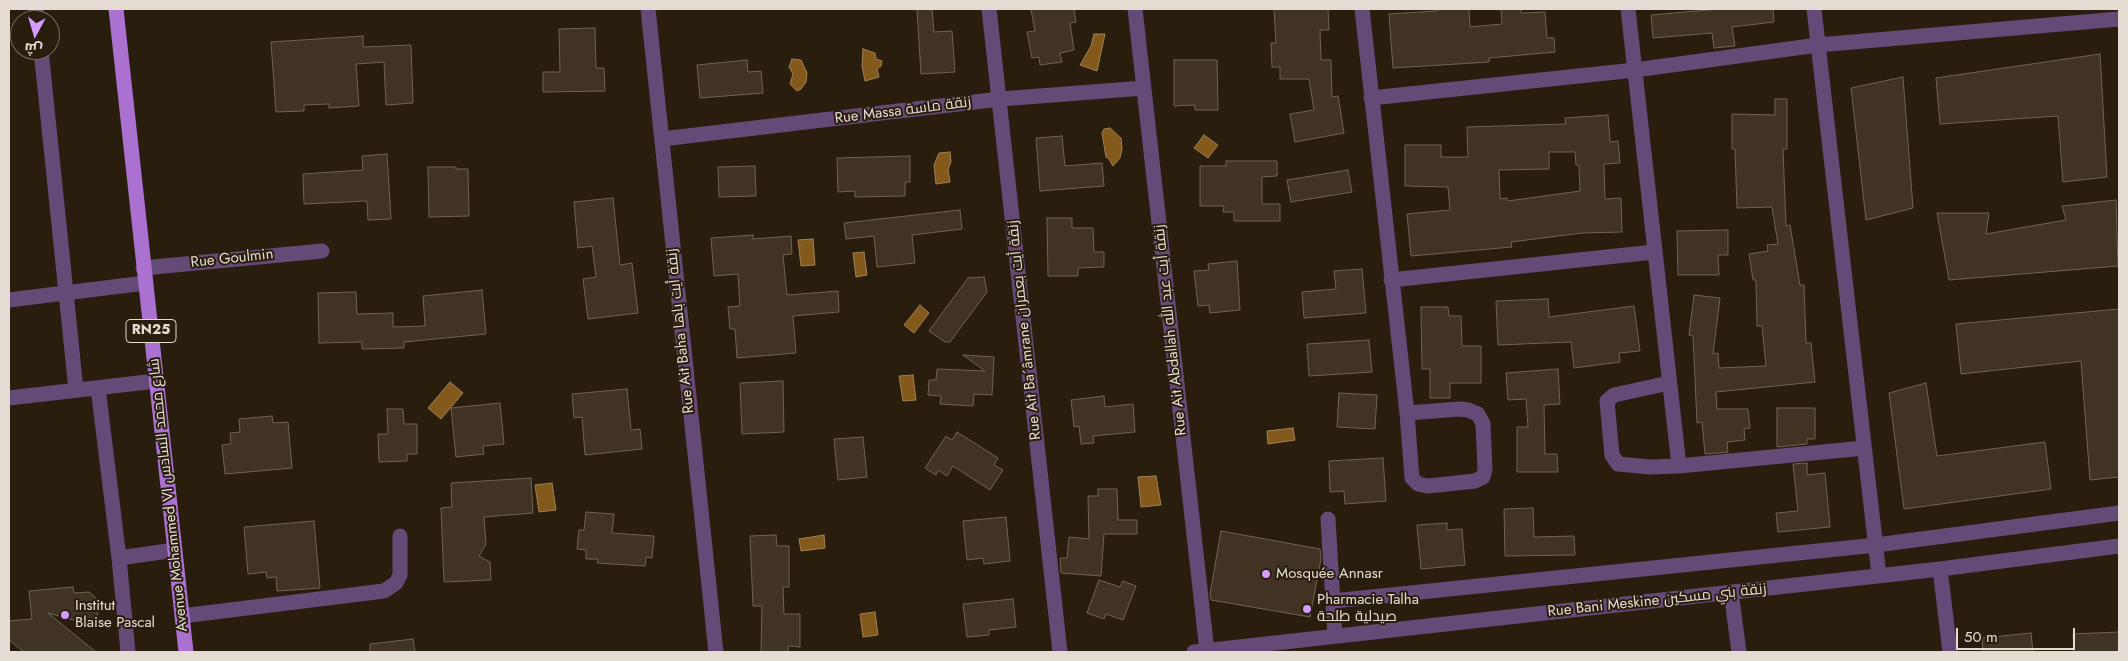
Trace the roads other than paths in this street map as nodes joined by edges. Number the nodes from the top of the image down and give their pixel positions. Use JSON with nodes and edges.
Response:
{"nodes":[{"id":1,"x":116,"y":9,"type":"edge"},
{"id":2,"x":648,"y":9,"type":"edge"},
{"id":3,"x":989,"y":9,"type":"edge"},
{"id":4,"x":1135,"y":9,"type":"edge"},
{"id":5,"x":1362,"y":9,"type":"edge"},
{"id":6,"x":1628,"y":9,"type":"edge"},
{"id":7,"x":1814,"y":9,"type":"edge"},
{"id":8,"x":2119,"y":19,"type":"edge"},
{"id":9,"x":1818,"y":45,"type":"junction"},
{"id":10,"x":42,"y":60,"type":"edge"},
{"id":11,"x":1635,"y":70,"type":"junction"},
{"id":12,"x":1144,"y":88,"type":"junction"},
{"id":13,"x":1371,"y":98,"type":"junction"},
{"id":14,"x":1000,"y":99,"type":"junction"},
{"id":15,"x":662,"y":139,"type":"junction"},
{"id":16,"x":322,"y":250,"type":"dead end"},
{"id":17,"x":1654,"y":252,"type":"junction"},
{"id":18,"x":143,"y":268,"type":"junction"},
{"id":19,"x":1391,"y":280,"type":"junction"},
{"id":20,"x":145,"y":283,"type":"junction"},
{"id":21,"x":67,"y":293,"type":"junction"},
{"id":22,"x":9,"y":300,"type":"edge"},
{"id":23,"x":156,"y":381,"type":"junction"},
{"id":24,"x":1670,"y":383,"type":"junction"},
{"id":25,"x":98,"y":388,"type":"junction"},
{"id":26,"x":76,"y":390,"type":"junction"},
{"id":27,"x":9,"y":398,"type":"edge"},
{"id":28,"x":1407,"y":413,"type":"junction"},
{"id":29,"x":1864,"y":448,"type":"junction"},
{"id":30,"x":1679,"y":466,"type":"junction"},
{"id":31,"x":2119,"y":513,"type":"edge"},
{"id":32,"x":1328,"y":519,"type":"dead end"},
{"id":33,"x":400,"y":536,"type":"dead end"},
{"id":34,"x":1876,"y":545,"type":"junction"},
{"id":35,"x":2119,"y":546,"type":"edge"},
{"id":36,"x":175,"y":550,"type":"junction"},
{"id":37,"x":119,"y":558,"type":"junction"},
{"id":38,"x":1940,"y":569,"type":"junction"},
{"id":39,"x":1879,"y":576,"type":"junction"},
{"id":40,"x":1731,"y":592,"type":"junction"},
{"id":41,"x":1333,"y":600,"type":"junction"},
{"id":42,"x":182,"y":616,"type":"junction"},
{"id":43,"x":1335,"y":636,"type":"junction"},
{"id":44,"x":1200,"y":651,"type":"edge"},
{"id":45,"x":128,"y":652,"type":"edge"},
{"id":46,"x":186,"y":652,"type":"edge"},
{"id":47,"x":716,"y":652,"type":"edge"},
{"id":48,"x":1060,"y":652,"type":"edge"},
{"id":49,"x":1739,"y":652,"type":"edge"},
{"id":50,"x":1950,"y":652,"type":"edge"}],
"edges":[{"from":1,"to":18,"type":"main road","name":"Avenue Mohammed VI شارع محمد السادس","number":"RN25"},
{"from":2,"to":15,"type":"street","name":"Rue Ait Baha زنقة أيت باها"},
{"from":3,"to":14,"type":"street","name":"Rue Ait Ba´âmrane زنقة أيت بعمران"},
{"from":4,"to":12,"type":"street","name":"Rue Ait Abdallah زنقة أيت عبد الله"},
{"from":5,"to":13,"type":"street"},
{"from":6,"to":11,"type":"street"},
{"from":7,"to":9,"type":"street"},
{"from":8,"to":9,"type":"street"},
{"from":9,"to":11,"type":"street"},
{"from":9,"to":29,"type":"street"},
{"from":10,"to":21,"type":"street"},
{"from":11,"to":13,"type":"street"},
{"from":11,"to":17,"type":"street"},
{"from":12,"to":14,"type":"street","name":"Rue Massa زنقة ماسة"},
{"from":12,"to":44,"type":"street","name":"Rue Ait Abdallah زنقة أيت عبد الله"},
{"from":13,"to":19,"type":"street"},
{"from":14,"to":15,"type":"street","name":"Rue Massa زنقة ماسة"},
{"from":14,"to":48,"type":"street","name":"Rue Ait Ba´âmrane زنقة أيت بعمران"},
{"from":15,"to":47,"type":"street","name":"Rue Ait Baha زنقة أيت باها"},
{"from":16,"to":18,"type":"street","name":"Rue Goulmin"},
{"from":17,"to":19,"type":"street"},
{"from":17,"to":24,"type":"street"},
{"from":18,"to":20,"type":"main road","name":"Avenue Mohammed VI شارع محمد السادس","number":"RN25"},
{"from":19,"to":28,"type":"street"},
{"from":20,"to":21,"type":"street"},
{"from":20,"to":23,"type":"main road","name":"Avenue Mohammed VI شارع محمد السادس","number":"RN25"},
{"from":21,"to":22,"type":"street"},
{"from":21,"to":26,"type":"street"},
{"from":23,"to":25,"type":"street"},
{"from":23,"to":36,"type":"main road","name":"Avenue Mohammed VI شارع محمد السادس","number":"RN25"},
{"from":24,"to":30,"type":"street"},
{"from":24,"to":30,"type":"street"},
{"from":25,"to":26,"type":"street"},
{"from":25,"to":37,"type":"street"},
{"from":26,"to":27,"type":"street"},
{"from":28,"to":28,"type":"street"},
{"from":29,"to":30,"type":"street"},
{"from":29,"to":34,"type":"street"},
{"from":31,"to":34,"type":"street"},
{"from":32,"to":41,"type":"street"},
{"from":33,"to":42,"type":"street"},
{"from":34,"to":39,"type":"street"},
{"from":34,"to":41,"type":"street"},
{"from":35,"to":38,"type":"street","name":"Rue Bani Meskine زنقة بني مسكين"},
{"from":36,"to":37,"type":"street"},
{"from":36,"to":42,"type":"main road","name":"Avenue Mohammed VI شارع محمد السادس","number":"RN25"},
{"from":37,"to":45,"type":"street"},
{"from":38,"to":39,"type":"street","name":"Rue Bani Meskine زنقة بني مسكين"},
{"from":38,"to":50,"type":"street"},
{"from":39,"to":40,"type":"street","name":"Rue Bani Meskine زنقة بني مسكين"},
{"from":40,"to":43,"type":"street","name":"Rue Bani Meskine زنقة بني مسكين"},
{"from":40,"to":49,"type":"street"},
{"from":41,"to":43,"type":"street"},
{"from":42,"to":46,"type":"main road","name":"Avenue Mohammed VI شارع محمد السادس","number":"RN25"},
{"from":43,"to":44,"type":"street","name":"Rue Bani Meskine زنقة بني مسكين"}]}
